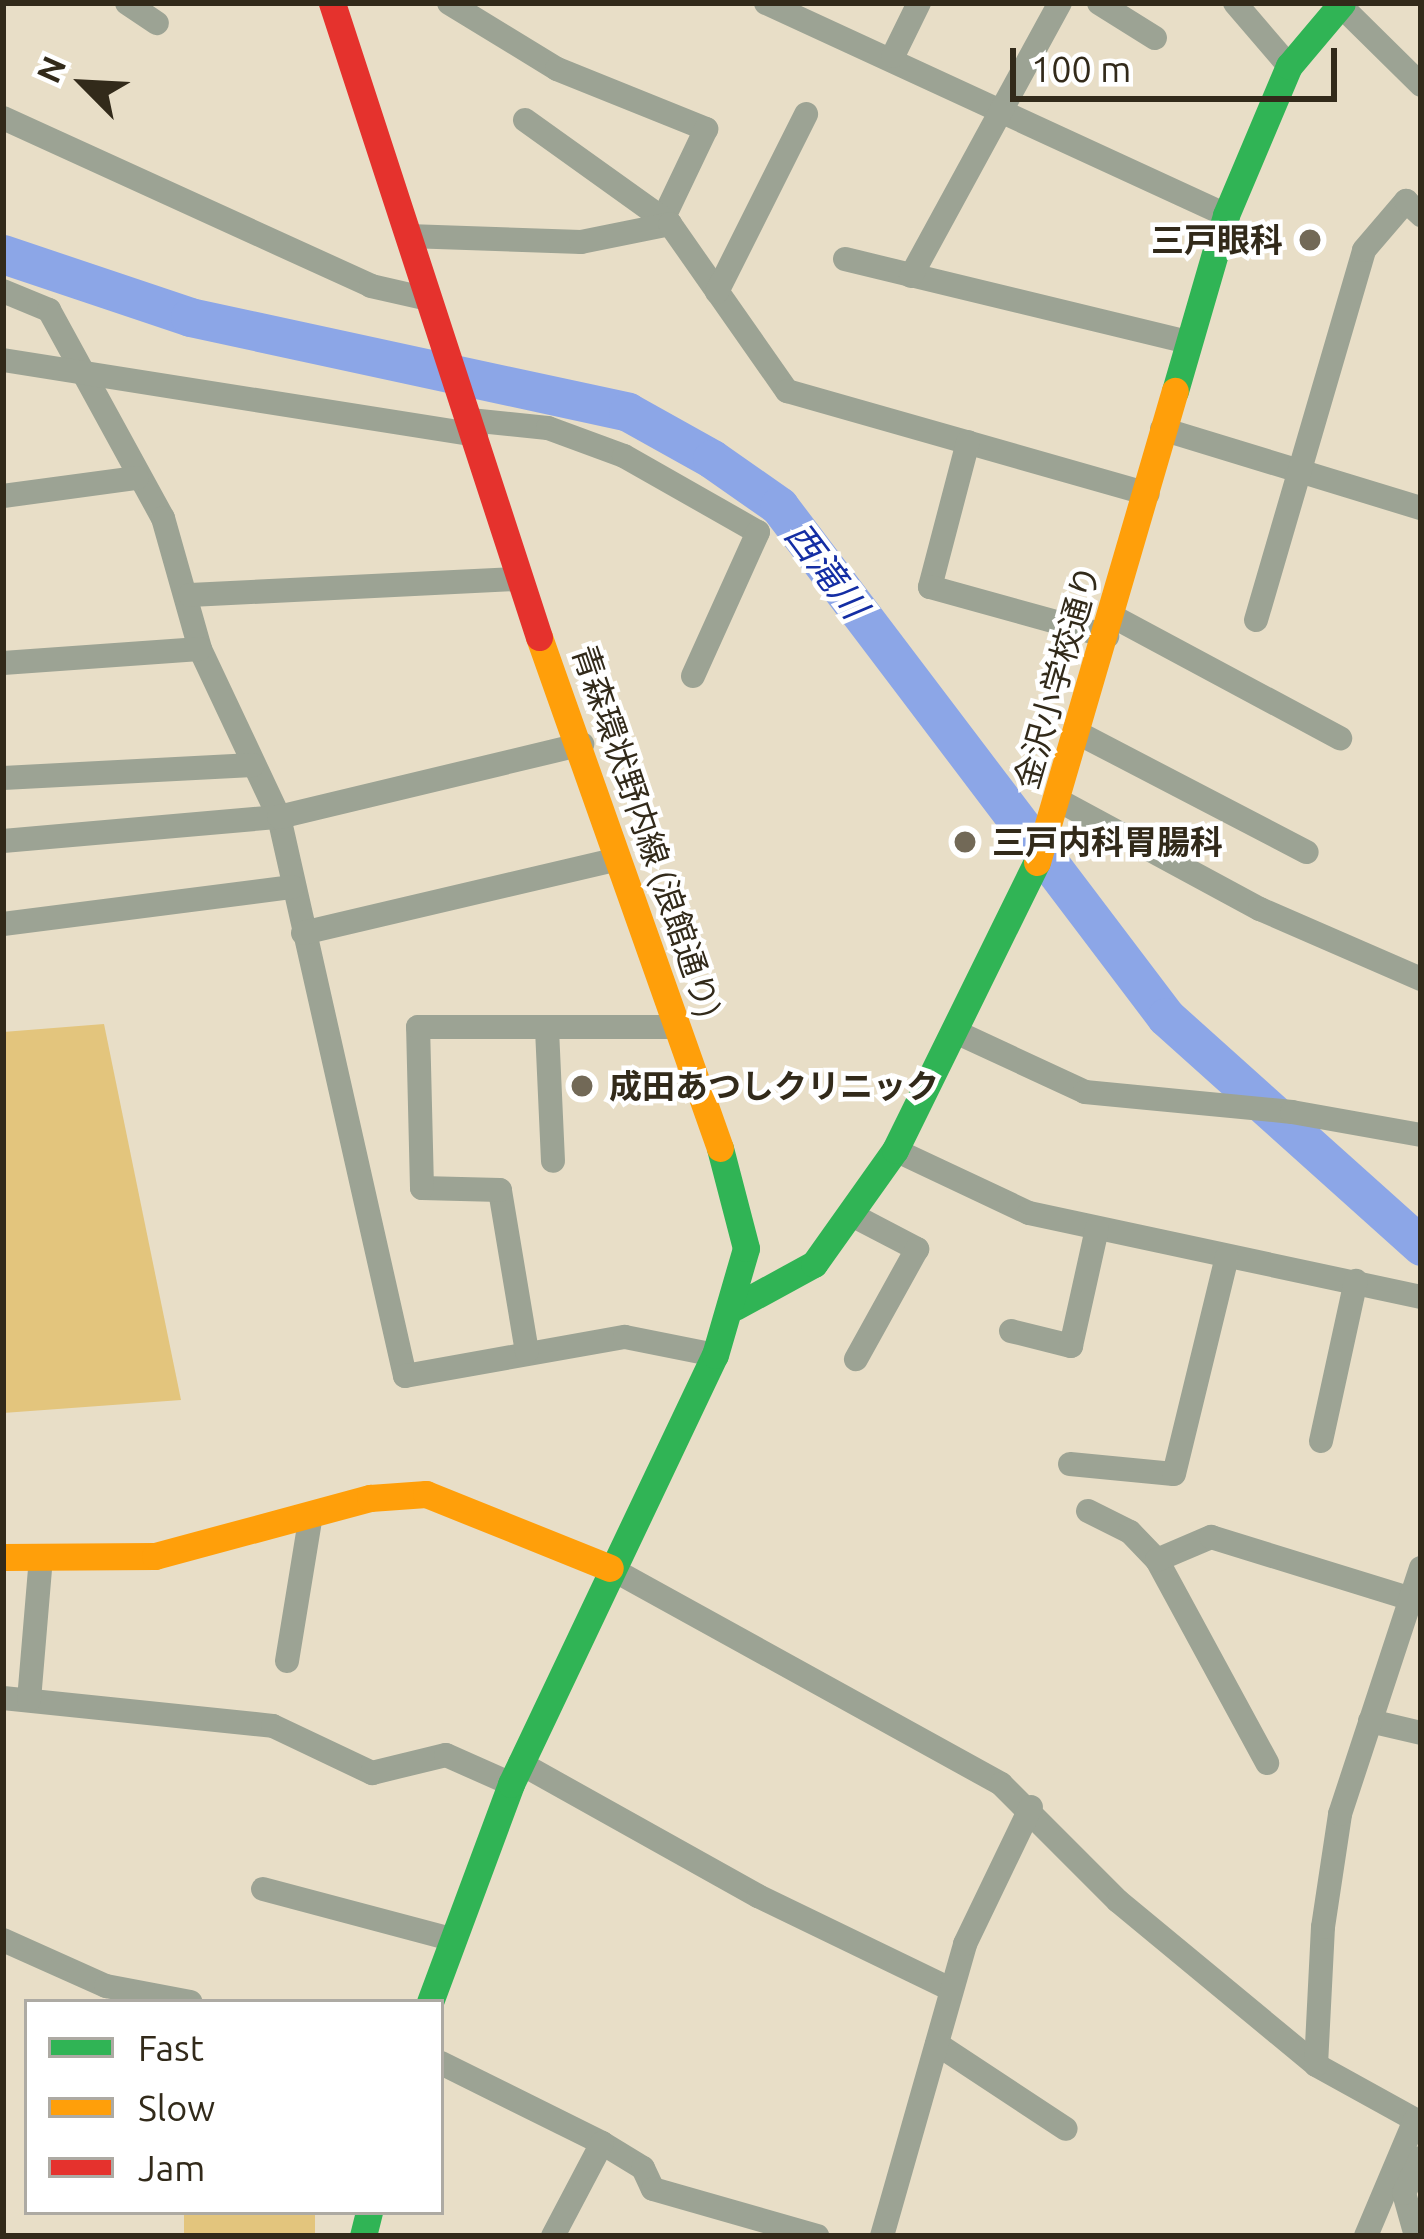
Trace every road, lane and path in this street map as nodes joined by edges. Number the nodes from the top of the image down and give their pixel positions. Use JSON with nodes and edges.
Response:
{"nodes":[{"id":1,"x":127,"y":3,"type":"edge"},
{"id":2,"x":332,"y":3,"type":"edge"},
{"id":3,"x":449,"y":3,"type":"edge"},
{"id":4,"x":766,"y":3,"type":"edge"},
{"id":5,"x":919,"y":3,"type":"edge"},
{"id":6,"x":1060,"y":3,"type":"edge"},
{"id":7,"x":1100,"y":3,"type":"edge"},
{"id":8,"x":1235,"y":3,"type":"edge"},
{"id":9,"x":1341,"y":4,"type":"edge"},
{"id":10,"x":157,"y":23,"type":"dead end"},
{"id":11,"x":1155,"y":38,"type":"dead end"},
{"id":12,"x":893,"y":56,"type":"junction"},
{"id":13,"x":1288,"y":66,"type":"junction"},
{"id":14,"x":1421,"y":85,"type":"edge"},
{"id":15,"x":1005,"y":108,"type":"junction"},
{"id":16,"x":806,"y":114,"type":"dead end"},
{"id":17,"x":3,"y":118,"type":"edge"},
{"id":18,"x":525,"y":120,"type":"dead end"},
{"id":19,"x":1421,"y":214,"type":"edge"},
{"id":20,"x":1226,"y":215,"type":"junction"},
{"id":21,"x":667,"y":222,"type":"junction"},
{"id":22,"x":408,"y":236,"type":"junction"},
{"id":23,"x":845,"y":259,"type":"dead end"},
{"id":24,"x":911,"y":276,"type":"junction"},
{"id":25,"x":3,"y":291,"type":"edge"},
{"id":26,"x":717,"y":292,"type":"junction"},
{"id":27,"x":428,"y":299,"type":"junction"},
{"id":28,"x":1183,"y":341,"type":"junction"},
{"id":29,"x":3,"y":359,"type":"edge"},
{"id":30,"x":83,"y":371,"type":"junction"},
{"id":31,"x":469,"y":416,"type":"junction"},
{"id":32,"x":1162,"y":429,"type":"junction"},
{"id":33,"x":968,"y":442,"type":"junction"},
{"id":34,"x":1297,"y":470,"type":"junction"},
{"id":35,"x":137,"y":478,"type":"junction"},
{"id":36,"x":1148,"y":494,"type":"junction"},
{"id":37,"x":3,"y":496,"type":"edge"},
{"id":38,"x":1421,"y":508,"type":"edge"},
{"id":39,"x":518,"y":579,"type":"junction"},
{"id":40,"x":190,"y":595,"type":"junction"},
{"id":41,"x":1256,"y":620,"type":"dead end"},
{"id":42,"x":1109,"y":626,"type":"junction"},
{"id":43,"x":200,"y":649,"type":"junction"},
{"id":44,"x":3,"y":663,"type":"edge"},
{"id":45,"x":693,"y":676,"type":"dead end"},
{"id":46,"x":1076,"y":732,"type":"junction"},
{"id":47,"x":1340,"y":738,"type":"dead end"},
{"id":48,"x":582,"y":744,"type":"junction"},
{"id":49,"x":253,"y":765,"type":"junction"},
{"id":50,"x":3,"y":778,"type":"edge"},
{"id":51,"x":1054,"y":813,"type":"junction"},
{"id":52,"x":279,"y":817,"type":"junction"},
{"id":53,"x":3,"y":841,"type":"edge"},
{"id":54,"x":1307,"y":852,"type":"dead end"},
{"id":55,"x":618,"y":859,"type":"junction"},
{"id":56,"x":293,"y":886,"type":"junction"},
{"id":57,"x":3,"y":924,"type":"edge"},
{"id":58,"x":303,"y":933,"type":"junction"},
{"id":59,"x":1421,"y":980,"type":"edge"},
{"id":60,"x":678,"y":1027,"type":"junction"},
{"id":61,"x":547,"y":1029,"type":"junction"},
{"id":62,"x":958,"y":1033,"type":"junction"},
{"id":63,"x":1421,"y":1135,"type":"edge"},
{"id":64,"x":895,"y":1150,"type":"junction"},
{"id":65,"x":553,"y":1161,"type":"dead end"},
{"id":66,"x":850,"y":1214,"type":"junction"},
{"id":67,"x":1096,"y":1228,"type":"junction"},
{"id":68,"x":1227,"y":1257,"type":"junction"},
{"id":69,"x":1356,"y":1281,"type":"junction"},
{"id":70,"x":1421,"y":1298,"type":"edge"},
{"id":71,"x":735,"y":1307,"type":"junction"},
{"id":72,"x":1011,"y":1330,"type":"dead end"},
{"id":73,"x":527,"y":1352,"type":"junction"},
{"id":74,"x":716,"y":1355,"type":"junction"},
{"id":75,"x":856,"y":1359,"type":"dead end"},
{"id":76,"x":1321,"y":1441,"type":"dead end"},
{"id":77,"x":1070,"y":1464,"type":"dead end"},
{"id":78,"x":1088,"y":1511,"type":"dead end"},
{"id":79,"x":311,"y":1515,"type":"junction"},
{"id":80,"x":3,"y":1557,"type":"edge"},
{"id":81,"x":41,"y":1558,"type":"junction"},
{"id":82,"x":1157,"y":1560,"type":"junction"},
{"id":83,"x":610,"y":1568,"type":"junction"},
{"id":84,"x":1418,"y":1579,"type":"edge"},
{"id":85,"x":287,"y":1661,"type":"dead end"},
{"id":86,"x":3,"y":1698,"type":"edge"},
{"id":87,"x":29,"y":1700,"type":"junction"},
{"id":88,"x":1370,"y":1721,"type":"junction"},
{"id":89,"x":1421,"y":1733,"type":"edge"},
{"id":90,"x":1267,"y":1763,"type":"dead end"},
{"id":91,"x":515,"y":1774,"type":"junction"},
{"id":92,"x":1031,"y":1807,"type":"junction"},
{"id":93,"x":263,"y":1889,"type":"dead end"},
{"id":94,"x":452,"y":1939,"type":"junction"},
{"id":95,"x":3,"y":1940,"type":"edge"},
{"id":96,"x":950,"y":1988,"type":"junction"},
{"id":97,"x":175,"y":1999,"type":"edge"},
{"id":98,"x":431,"y":1999,"type":"edge"},
{"id":99,"x":937,"y":2044,"type":"junction"},
{"id":100,"x":444,"y":2064,"type":"edge"},
{"id":101,"x":1316,"y":2065,"type":"junction"},
{"id":102,"x":1418,"y":2121,"type":"edge"},
{"id":103,"x":1066,"y":2129,"type":"dead end"},
{"id":104,"x":602,"y":2143,"type":"junction"},
{"id":105,"x":1421,"y":2158,"type":"edge"},
{"id":106,"x":553,"y":2236,"type":"edge"},
{"id":107,"x":817,"y":2236,"type":"edge"},
{"id":108,"x":882,"y":2236,"type":"edge"},
{"id":109,"x":1366,"y":2236,"type":"edge"},
{"id":110,"x":1417,"y":2236,"type":"edge"}],
"edges":[{"from":1,"to":10,"type":"street"},
{"from":2,"to":22,"type":"main road","name":"青森環状野内線 (浪館通り)"},
{"from":3,"to":21,"type":"street"},
{"from":4,"to":12,"type":"street"},
{"from":5,"to":12,"type":"street"},
{"from":6,"to":15,"type":"street"},
{"from":7,"to":11,"type":"street"},
{"from":8,"to":13,"type":"street"},
{"from":9,"to":13,"type":"main road","name":"金沢小学校通り"},
{"from":9,"to":14,"type":"street"},
{"from":12,"to":15,"type":"street"},
{"from":13,"to":20,"type":"main road","name":"金沢小学校通り"},
{"from":15,"to":20,"type":"street"},
{"from":15,"to":24,"type":"street"},
{"from":16,"to":26,"type":"street"},
{"from":17,"to":27,"type":"street"},
{"from":18,"to":21,"type":"street"},
{"from":19,"to":34,"type":"street"},
{"from":20,"to":28,"type":"main road","name":"金沢小学校通り"},
{"from":21,"to":22,"type":"street"},
{"from":21,"to":26,"type":"street"},
{"from":22,"to":27,"type":"main road","name":"青森環状野内線 (浪館通り)"},
{"from":23,"to":24,"type":"street"},
{"from":24,"to":28,"type":"street"},
{"from":25,"to":30,"type":"street"},
{"from":26,"to":33,"type":"street"},
{"from":27,"to":31,"type":"main road","name":"青森環状野内線 (浪館通り)"},
{"from":28,"to":32,"type":"main road","name":"金沢小学校通り"},
{"from":29,"to":30,"type":"street"},
{"from":30,"to":31,"type":"street"},
{"from":30,"to":35,"type":"street"},
{"from":31,"to":39,"type":"main road","name":"青森環状野内線 (浪館通り)"},
{"from":31,"to":45,"type":"street"},
{"from":32,"to":34,"type":"street"},
{"from":32,"to":36,"type":"main road","name":"金沢小学校通り"},
{"from":33,"to":36,"type":"street"},
{"from":33,"to":42,"type":"street"},
{"from":34,"to":38,"type":"street"},
{"from":34,"to":41,"type":"street"},
{"from":35,"to":37,"type":"street"},
{"from":35,"to":40,"type":"street"},
{"from":36,"to":42,"type":"main road","name":"金沢小学校通り"},
{"from":39,"to":40,"type":"street"},
{"from":39,"to":48,"type":"main road","name":"青森環状野内線 (浪館通り)"},
{"from":40,"to":43,"type":"street"},
{"from":42,"to":46,"type":"main road","name":"金沢小学校通り"},
{"from":42,"to":47,"type":"street"},
{"from":43,"to":44,"type":"street"},
{"from":43,"to":49,"type":"street"},
{"from":46,"to":51,"type":"main road","name":"金沢小学校通り"},
{"from":46,"to":54,"type":"street"},
{"from":48,"to":52,"type":"street"},
{"from":48,"to":55,"type":"main road","name":"青森環状野内線 (浪館通り)"},
{"from":49,"to":50,"type":"street"},
{"from":49,"to":52,"type":"street"},
{"from":51,"to":59,"type":"street"},
{"from":51,"to":62,"type":"main road","name":"金沢小学校通り"},
{"from":52,"to":53,"type":"street"},
{"from":52,"to":56,"type":"street"},
{"from":55,"to":58,"type":"street"},
{"from":55,"to":60,"type":"main road","name":"青森環状野内線 (浪館通り)"},
{"from":56,"to":57,"type":"street"},
{"from":56,"to":58,"type":"street"},
{"from":58,"to":73,"type":"street"},
{"from":60,"to":61,"type":"street"},
{"from":60,"to":71,"type":"main road","name":"青森環状野内線 (浪館通り)"},
{"from":61,"to":65,"type":"street"},
{"from":61,"to":73,"type":"street"},
{"from":62,"to":63,"type":"street"},
{"from":62,"to":64,"type":"main road","name":"金沢小学校通り"},
{"from":64,"to":66,"type":"main road","name":"金沢小学校通り"},
{"from":64,"to":67,"type":"street"},
{"from":66,"to":71,"type":"main road","name":"金沢小学校通り"},
{"from":66,"to":75,"type":"street"},
{"from":67,"to":68,"type":"street"},
{"from":67,"to":72,"type":"street"},
{"from":68,"to":69,"type":"street"},
{"from":68,"to":77,"type":"street"},
{"from":69,"to":70,"type":"street"},
{"from":69,"to":76,"type":"street"},
{"from":71,"to":74,"type":"main road","name":"青森環状野内線 (浪館通り)"},
{"from":73,"to":74,"type":"street"},
{"from":74,"to":83,"type":"main road","name":"青森環状野内線 (浪館通り)"},
{"from":78,"to":82,"type":"street"},
{"from":79,"to":81,"type":"main road"},
{"from":79,"to":83,"type":"main road"},
{"from":79,"to":85,"type":"street"},
{"from":80,"to":81,"type":"main road"},
{"from":81,"to":87,"type":"street"},
{"from":82,"to":84,"type":"street"},
{"from":82,"to":90,"type":"street"},
{"from":83,"to":91,"type":"main road","name":"青森環状野内線 (浪館通り)"},
{"from":83,"to":92,"type":"street"},
{"from":84,"to":88,"type":"street"},
{"from":86,"to":87,"type":"street"},
{"from":87,"to":91,"type":"street"},
{"from":88,"to":89,"type":"street"},
{"from":88,"to":101,"type":"street"},
{"from":91,"to":94,"type":"main road","name":"青森環状野内線 (浪館通り)"},
{"from":91,"to":96,"type":"street"},
{"from":92,"to":96,"type":"street"},
{"from":92,"to":101,"type":"street"},
{"from":93,"to":94,"type":"street"},
{"from":94,"to":98,"type":"main road","name":"青森環状野内線 (浪館通り)"},
{"from":95,"to":97,"type":"street"},
{"from":96,"to":99,"type":"street"},
{"from":99,"to":103,"type":"street"},
{"from":99,"to":108,"type":"street"},
{"from":100,"to":104,"type":"street"},
{"from":101,"to":102,"type":"street"},
{"from":102,"to":109,"type":"street"},
{"from":104,"to":106,"type":"street"},
{"from":104,"to":107,"type":"street"},
{"from":105,"to":110,"type":"street"}]}
